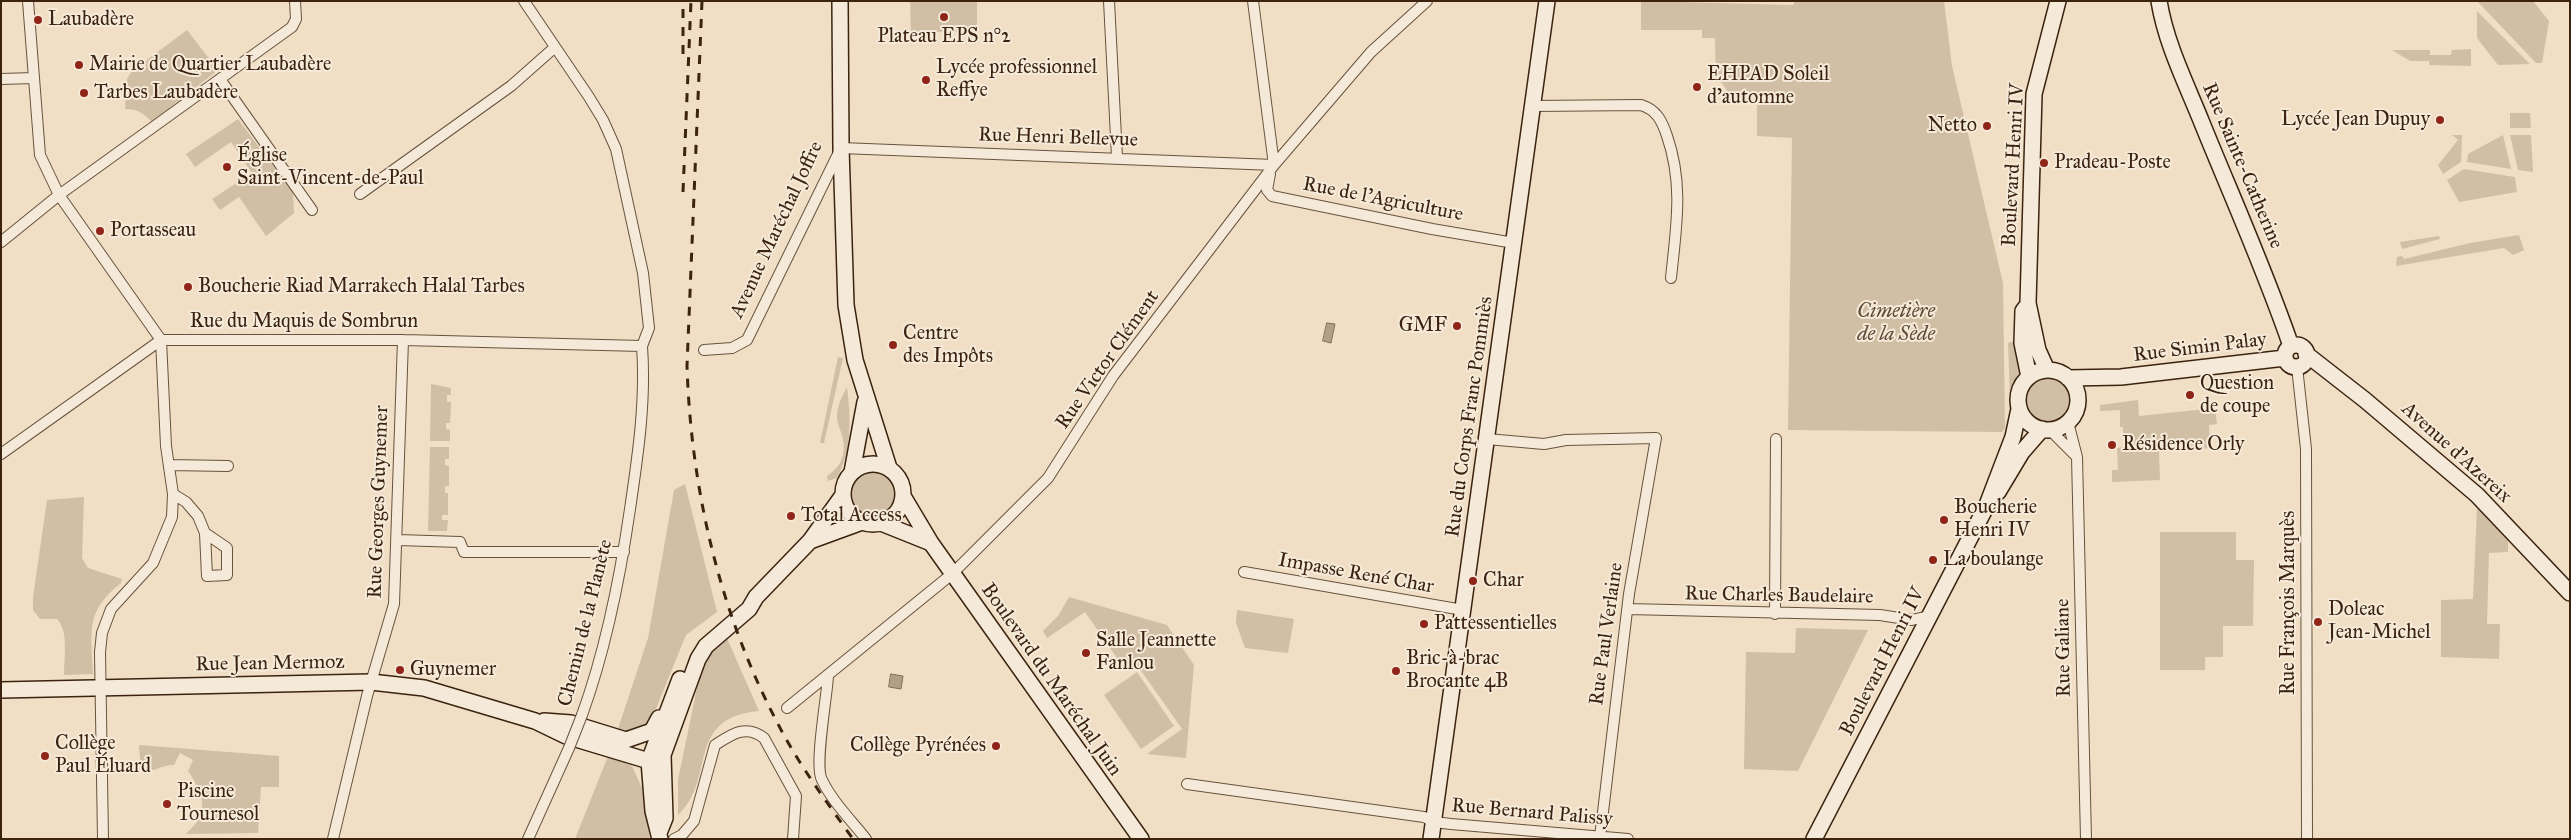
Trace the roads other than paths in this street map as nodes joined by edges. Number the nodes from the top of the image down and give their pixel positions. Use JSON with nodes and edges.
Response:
{"nodes":[{"id":1,"x":28,"y":1,"type":"edge"},
{"id":2,"x":295,"y":1,"type":"edge"},
{"id":3,"x":524,"y":1,"type":"edge"},
{"id":4,"x":840,"y":1,"type":"edge"},
{"id":5,"x":1109,"y":1,"type":"edge"},
{"id":6,"x":1253,"y":1,"type":"edge"},
{"id":7,"x":1427,"y":1,"type":"edge"},
{"id":8,"x":1547,"y":1,"type":"edge"},
{"id":9,"x":2058,"y":1,"type":"edge"},
{"id":10,"x":2159,"y":1,"type":"edge"},
{"id":11,"x":554,"y":48,"type":"junction"},
{"id":12,"x":34,"y":78,"type":"junction"},
{"id":13,"x":1,"y":79,"type":"edge"},
{"id":14,"x":220,"y":79,"type":"junction"},
{"id":15,"x":1532,"y":106,"type":"junction"},
{"id":16,"x":841,"y":148,"type":"junction"},
{"id":17,"x":1117,"y":158,"type":"junction"},
{"id":18,"x":1273,"y":167,"type":"junction"},
{"id":19,"x":360,"y":194,"type":"dead end"},
{"id":20,"x":59,"y":195,"type":"junction"},
{"id":21,"x":312,"y":210,"type":"dead end"},
{"id":22,"x":1,"y":242,"type":"edge"},
{"id":23,"x":1514,"y":243,"type":"junction"},
{"id":24,"x":1671,"y":278,"type":"dead end"},
{"id":25,"x":2028,"y":303,"type":"junction"},
{"id":26,"x":161,"y":340,"type":"junction"},
{"id":27,"x":402,"y":340,"type":"junction"},
{"id":28,"x":642,"y":346,"type":"junction"},
{"id":29,"x":704,"y":350,"type":"dead end"},
{"id":30,"x":2288,"y":352,"type":"junction"},
{"id":31,"x":2306,"y":354,"type":"junction"},
{"id":32,"x":2297,"y":367,"type":"junction"},
{"id":33,"x":2047,"y":370,"type":"junction"},
{"id":34,"x":2029,"y":377,"type":"junction"},
{"id":35,"x":2121,"y":377,"type":"junction"},
{"id":36,"x":2068,"y":378,"type":"junction"},
{"id":37,"x":864,"y":393,"type":"junction"},
{"id":38,"x":2077,"y":398,"type":"junction"},
{"id":39,"x":2019,"y":409,"type":"junction"},
{"id":40,"x":2068,"y":422,"type":"junction"},
{"id":41,"x":2046,"y":430,"type":"junction"},
{"id":42,"x":1487,"y":439,"type":"junction"},
{"id":43,"x":1776,"y":439,"type":"dead end"},
{"id":44,"x":1,"y":454,"type":"edge"},
{"id":45,"x":2077,"y":457,"type":"junction"},
{"id":46,"x":169,"y":465,"type":"junction"},
{"id":47,"x":228,"y":466,"type":"dead end"},
{"id":48,"x":889,"y":468,"type":"junction"},
{"id":49,"x":852,"y":472,"type":"junction"},
{"id":50,"x":173,"y":494,"type":"junction"},
{"id":51,"x":843,"y":495,"type":"junction"},
{"id":52,"x":903,"y":496,"type":"junction"},
{"id":53,"x":1987,"y":504,"type":"junction"},
{"id":54,"x":862,"y":522,"type":"junction"},
{"id":55,"x":881,"y":523,"type":"junction"},
{"id":56,"x":205,"y":533,"type":"dead end"},
{"id":57,"x":398,"y":540,"type":"junction"},
{"id":58,"x":810,"y":541,"type":"junction"},
{"id":59,"x":931,"y":543,"type":"junction"},
{"id":60,"x":624,"y":552,"type":"junction"},
{"id":61,"x":1244,"y":572,"type":"dead end"},
{"id":62,"x":952,"y":574,"type":"junction"},
{"id":63,"x":2570,"y":593,"type":"edge"},
{"id":64,"x":756,"y":597,"type":"junction"},
{"id":65,"x":1628,"y":609,"type":"junction"},
{"id":66,"x":1463,"y":610,"type":"junction"},
{"id":67,"x":1775,"y":614,"type":"junction"},
{"id":68,"x":1929,"y":616,"type":"junction"},
{"id":69,"x":828,"y":676,"type":"junction"},
{"id":70,"x":681,"y":677,"type":"junction"},
{"id":71,"x":371,"y":682,"type":"junction"},
{"id":72,"x":102,"y":688,"type":"junction"},
{"id":73,"x":1,"y":690,"type":"edge"},
{"id":74,"x":787,"y":708,"type":"dead end"},
{"id":75,"x":535,"y":721,"type":"junction"},
{"id":76,"x":626,"y":740,"type":"junction"},
{"id":77,"x":655,"y":754,"type":"junction"},
{"id":78,"x":1187,"y":784,"type":"dead end"},
{"id":79,"x":1434,"y":822,"type":"junction"},
{"id":80,"x":664,"y":837,"type":"edge"},
{"id":81,"x":1600,"y":837,"type":"junction"},
{"id":82,"x":1817,"y":838,"type":"edge"},
{"id":83,"x":103,"y":839,"type":"edge"},
{"id":84,"x":333,"y":839,"type":"edge"},
{"id":85,"x":528,"y":839,"type":"edge"},
{"id":86,"x":793,"y":839,"type":"edge"},
{"id":87,"x":866,"y":839,"type":"edge"},
{"id":88,"x":1141,"y":839,"type":"edge"},
{"id":89,"x":1431,"y":839,"type":"edge"},
{"id":90,"x":1628,"y":839,"type":"edge"},
{"id":91,"x":2086,"y":839,"type":"edge"},
{"id":92,"x":2307,"y":839,"type":"edge"}],
"edges":[{"from":1,"to":12,"type":"street"},
{"from":2,"to":14,"type":"street"},
{"from":3,"to":11,"type":"street","name":"Chemin de la Planète"},
{"from":4,"to":16,"type":"main road","name":"Avenue Maréchal Joffre"},
{"from":5,"to":17,"type":"street"},
{"from":6,"to":18,"type":"street"},
{"from":7,"to":18,"type":"street","name":"Rue Victor Clément"},
{"from":8,"to":15,"type":"main road","name":"Rue du Corps Franc Pommiès"},
{"from":9,"to":25,"type":"main road","name":"Boulevard Henri IV"},
{"from":10,"to":30,"type":"main road","name":"Rue Sainte-Catherine"},
{"from":11,"to":19,"type":"street"},
{"from":11,"to":28,"type":"street","name":"Chemin de la Planète"},
{"from":12,"to":13,"type":"street"},
{"from":12,"to":20,"type":"street"},
{"from":14,"to":20,"type":"street"},
{"from":14,"to":21,"type":"street"},
{"from":15,"to":23,"type":"main road","name":"Rue du Corps Franc Pommiès"},
{"from":15,"to":24,"type":"street"},
{"from":16,"to":17,"type":"street","name":"Rue Henri Bellevue"},
{"from":16,"to":29,"type":"street","name":"Avenue Maréchal Joffre"},
{"from":16,"to":37,"type":"main road"},
{"from":17,"to":18,"type":"street","name":"Rue Henri Bellevue"},
{"from":18,"to":23,"type":"street","name":"Rue de l'Agriculture"},
{"from":18,"to":62,"type":"street","name":"Rue Victor Clément"},
{"from":20,"to":22,"type":"street"},
{"from":20,"to":26,"type":"street"},
{"from":23,"to":42,"type":"main road","name":"Rue du Corps Franc Pommiès"},
{"from":25,"to":33,"type":"main road","name":"Boulevard Henri IV"},
{"from":25,"to":34,"type":"main road","name":"Boulevard Henri IV"},
{"from":26,"to":27,"type":"street","name":"Rue du Maquis de Sombrun"},
{"from":26,"to":44,"type":"street","name":"Rue du Maquis de Sombrun"},
{"from":26,"to":46,"type":"street"},
{"from":27,"to":28,"type":"street","name":"Rue du Maquis de Sombrun"},
{"from":27,"to":57,"type":"street","name":"Rue Georges Guynemer"},
{"from":28,"to":60,"type":"street","name":"Chemin de la Planète"},
{"from":30,"to":31,"type":"main road"},
{"from":30,"to":32,"type":"main road"},
{"from":30,"to":35,"type":"main road","name":"Rue Simin Palay"},
{"from":31,"to":32,"type":"main road"},
{"from":31,"to":63,"type":"main road","name":"Avenue d'Azereix"},
{"from":32,"to":92,"type":"street","name":"Rue François Marquès"},
{"from":33,"to":34,"type":"main road"},
{"from":33,"to":36,"type":"main road"},
{"from":34,"to":39,"type":"main road"},
{"from":35,"to":36,"type":"main road","name":"Rue Simin Palay"},
{"from":35,"to":38,"type":"main road","name":"Rue Simin Palay"},
{"from":36,"to":38,"type":"main road"},
{"from":37,"to":48,"type":"main road"},
{"from":37,"to":49,"type":"main road"},
{"from":38,"to":40,"type":"main road"},
{"from":39,"to":41,"type":"main road"},
{"from":39,"to":53,"type":"main road","name":"Boulevard Henri IV"},
{"from":40,"to":41,"type":"main road"},
{"from":40,"to":45,"type":"street","name":"Rue Galiane"},
{"from":41,"to":45,"type":"street"},
{"from":41,"to":53,"type":"main road","name":"Boulevard Henri IV"},
{"from":42,"to":65,"type":"street","name":"Rue Paul Verlaine"},
{"from":42,"to":66,"type":"main road","name":"Rue du Corps Franc Pommiès"},
{"from":43,"to":67,"type":"street"},
{"from":45,"to":91,"type":"street","name":"Rue Galiane"},
{"from":46,"to":47,"type":"street"},
{"from":46,"to":50,"type":"street"},
{"from":48,"to":49,"type":"main road"},
{"from":48,"to":52,"type":"main road"},
{"from":49,"to":51,"type":"main road"},
{"from":50,"to":56,"type":"street"},
{"from":50,"to":72,"type":"street"},
{"from":51,"to":54,"type":"main road"},
{"from":51,"to":58,"type":"main road"},
{"from":52,"to":55,"type":"main road"},
{"from":52,"to":59,"type":"main road","name":"Boulevard du Maréchal Juin"},
{"from":53,"to":68,"type":"main road","name":"Boulevard Henri IV"},
{"from":54,"to":55,"type":"main road"},
{"from":54,"to":58,"type":"main road"},
{"from":55,"to":59,"type":"main road"},
{"from":57,"to":60,"type":"street"},
{"from":57,"to":71,"type":"street","name":"Rue Georges Guynemer"},
{"from":58,"to":64,"type":"main road"},
{"from":59,"to":62,"type":"main road","name":"Boulevard du Maréchal Juin"},
{"from":60,"to":85,"type":"street","name":"Chemin de la Planète","bridge":true},
{"from":61,"to":66,"type":"street","name":"Impasse René Char"},
{"from":62,"to":69,"type":"street","name":"Rue Victor Clément"},
{"from":62,"to":88,"type":"main road","name":"Boulevard du Maréchal Juin"},
{"from":64,"to":70,"type":"main road"},
{"from":64,"to":77,"type":"main road"},
{"from":65,"to":67,"type":"street","name":"Rue Charles Baudelaire"},
{"from":65,"to":81,"type":"street","name":"Rue Paul Verlaine"},
{"from":66,"to":79,"type":"main road","name":"Rue du Corps Franc Pommiès"},
{"from":67,"to":68,"type":"street","name":"Rue Charles Baudelaire"},
{"from":68,"to":82,"type":"main road","name":"Boulevard Henri IV"},
{"from":69,"to":74,"type":"street","name":"Rue Victor Clément"},
{"from":69,"to":87,"type":"street"},
{"from":70,"to":76,"type":"main road"},
{"from":70,"to":77,"type":"main road"},
{"from":71,"to":72,"type":"main road","name":"Rue Jean Mermoz"},
{"from":71,"to":75,"type":"main road","name":"Rue Jean Mermoz"},
{"from":71,"to":84,"type":"street","name":"Rue Georges Guynemer"},
{"from":72,"to":73,"type":"main road","name":"Rue Jean Mermoz"},
{"from":72,"to":83,"type":"street"},
{"from":75,"to":76,"type":"main road"},
{"from":75,"to":77,"type":"main road"},
{"from":76,"to":77,"type":"main road"},
{"from":77,"to":80,"type":"main road"},
{"from":78,"to":79,"type":"street","name":"Rue Bernard Palissy"},
{"from":79,"to":81,"type":"street","name":"Rue Bernard Palissy"},
{"from":79,"to":89,"type":"main road","name":"Rue du Corps Franc Pommiès"},
{"from":80,"to":86,"type":"street"},
{"from":81,"to":90,"type":"street","name":"Rue Bernard Palissy"}]}
